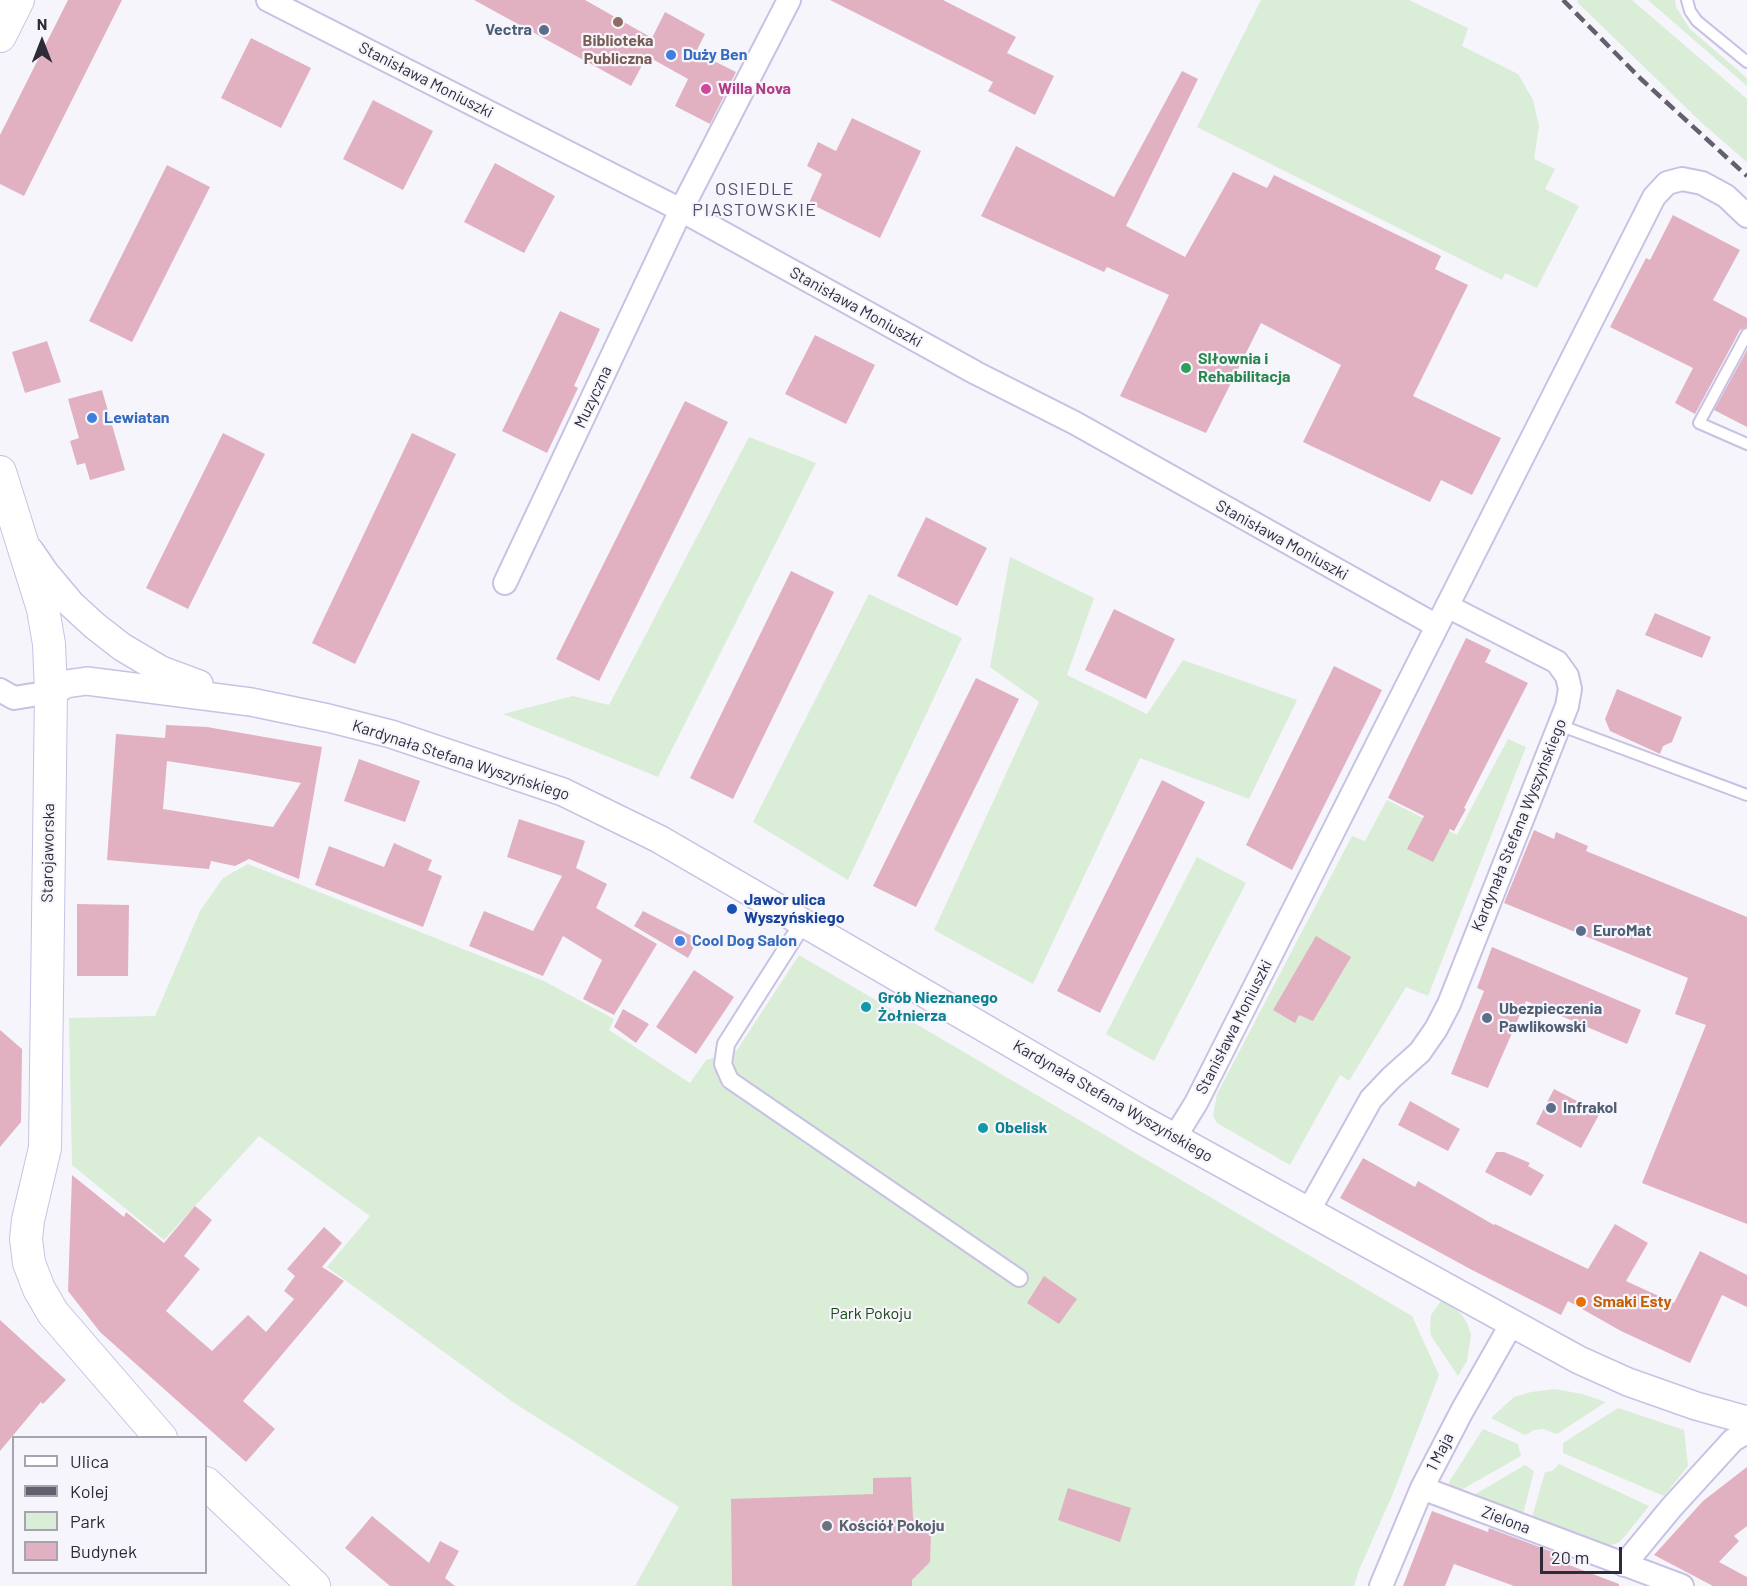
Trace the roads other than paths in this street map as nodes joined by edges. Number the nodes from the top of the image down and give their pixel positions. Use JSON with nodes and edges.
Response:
{"nodes":[{"id":1,"x":18,"y":0,"type":"edge"},
{"id":2,"x":268,"y":0,"type":"edge"},
{"id":3,"x":789,"y":0,"type":"edge"},
{"id":4,"x":1687,"y":0,"type":"edge"},
{"id":5,"x":0,"y":36,"type":"edge"},
{"id":6,"x":1747,"y":62,"type":"edge"},
{"id":7,"x":681,"y":210,"type":"junction"},
{"id":8,"x":1747,"y":216,"type":"edge"},
{"id":9,"x":1747,"y":334,"type":"edge"},
{"id":10,"x":1747,"y":444,"type":"edge"},
{"id":11,"x":0,"y":472,"type":"edge"},
{"id":12,"x":22,"y":540,"type":"junction"},
{"id":13,"x":505,"y":583,"type":"dead end"},
{"id":14,"x":1442,"y":616,"type":"junction"},
{"id":15,"x":0,"y":690,"type":"edge"},
{"id":16,"x":51,"y":692,"type":"junction"},
{"id":17,"x":251,"y":702,"type":"junction"},
{"id":18,"x":1559,"y":726,"type":"junction"},
{"id":19,"x":1747,"y":795,"type":"edge"},
{"id":20,"x":802,"y":923,"type":"junction"},
{"id":21,"x":1175,"y":1137,"type":"junction"},
{"id":22,"x":1310,"y":1210,"type":"junction"},
{"id":23,"x":13,"y":1235,"type":"edge"},
{"id":24,"x":1019,"y":1278,"type":"dead end"},
{"id":25,"x":1512,"y":1323,"type":"junction"},
{"id":26,"x":1747,"y":1420,"type":"edge"},
{"id":27,"x":1747,"y":1432,"type":"edge"},
{"id":28,"x":160,"y":1436,"type":"edge"},
{"id":29,"x":207,"y":1484,"type":"edge"},
{"id":30,"x":1422,"y":1488,"type":"junction"},
{"id":31,"x":1624,"y":1565,"type":"junction"},
{"id":32,"x":314,"y":1586,"type":"edge"},
{"id":33,"x":1381,"y":1586,"type":"edge"},
{"id":34,"x":1682,"y":1586,"type":"edge"}],
"edges":[{"from":1,"to":5,"type":"main road"},
{"from":2,"to":7,"type":"street","name":"Stanisława Moniuszki"},
{"from":3,"to":7,"type":"street","name":"Muzyczna"},
{"from":4,"to":6,"type":"lane"},
{"from":7,"to":13,"type":"street","name":"Muzyczna"},
{"from":7,"to":14,"type":"street","name":"Stanisława Moniuszki"},
{"from":8,"to":14,"type":"street","name":"Stanisława Moniuszki"},
{"from":9,"to":10,"type":"lane"},
{"from":11,"to":12,"type":"main road","name":"Starojaworska"},
{"from":12,"to":16,"type":"main road","name":"Starojaworska"},
{"from":12,"to":17,"type":"street"},
{"from":14,"to":18,"type":"street","name":"Kardynała Stefana Wyszyńskiego"},
{"from":14,"to":21,"type":"street","name":"Stanisława Moniuszki"},
{"from":15,"to":16,"type":"street"},
{"from":16,"to":17,"type":"street","name":"Kardynała Stefana Wyszyńskiego"},
{"from":16,"to":23,"type":"main road","name":"Starojaworska"},
{"from":17,"to":20,"type":"street","name":"Kardynała Stefana Wyszyńskiego"},
{"from":18,"to":19,"type":"lane"},
{"from":18,"to":22,"type":"street","name":"Kardynała Stefana Wyszyńskiego"},
{"from":20,"to":21,"type":"street","name":"Kardynała Stefana Wyszyńskiego"},
{"from":20,"to":24,"type":"street"},
{"from":21,"to":22,"type":"street","name":"Kardynała Stefana Wyszyńskiego"},
{"from":22,"to":25,"type":"street","name":"Kardynała Stefana Wyszyńskiego"},
{"from":23,"to":28,"type":"main road","name":"Starojaworska"},
{"from":25,"to":26,"type":"street","name":"Kardynała Stefana Wyszyńskiego"},
{"from":25,"to":30,"type":"street","name":"1 Maja"},
{"from":27,"to":31,"type":"street"},
{"from":29,"to":32,"type":"main road"},
{"from":30,"to":31,"type":"street","name":"Zielona"},
{"from":30,"to":33,"type":"street","name":"1 Maja"},
{"from":31,"to":34,"type":"street","name":"Zielona"}]}
